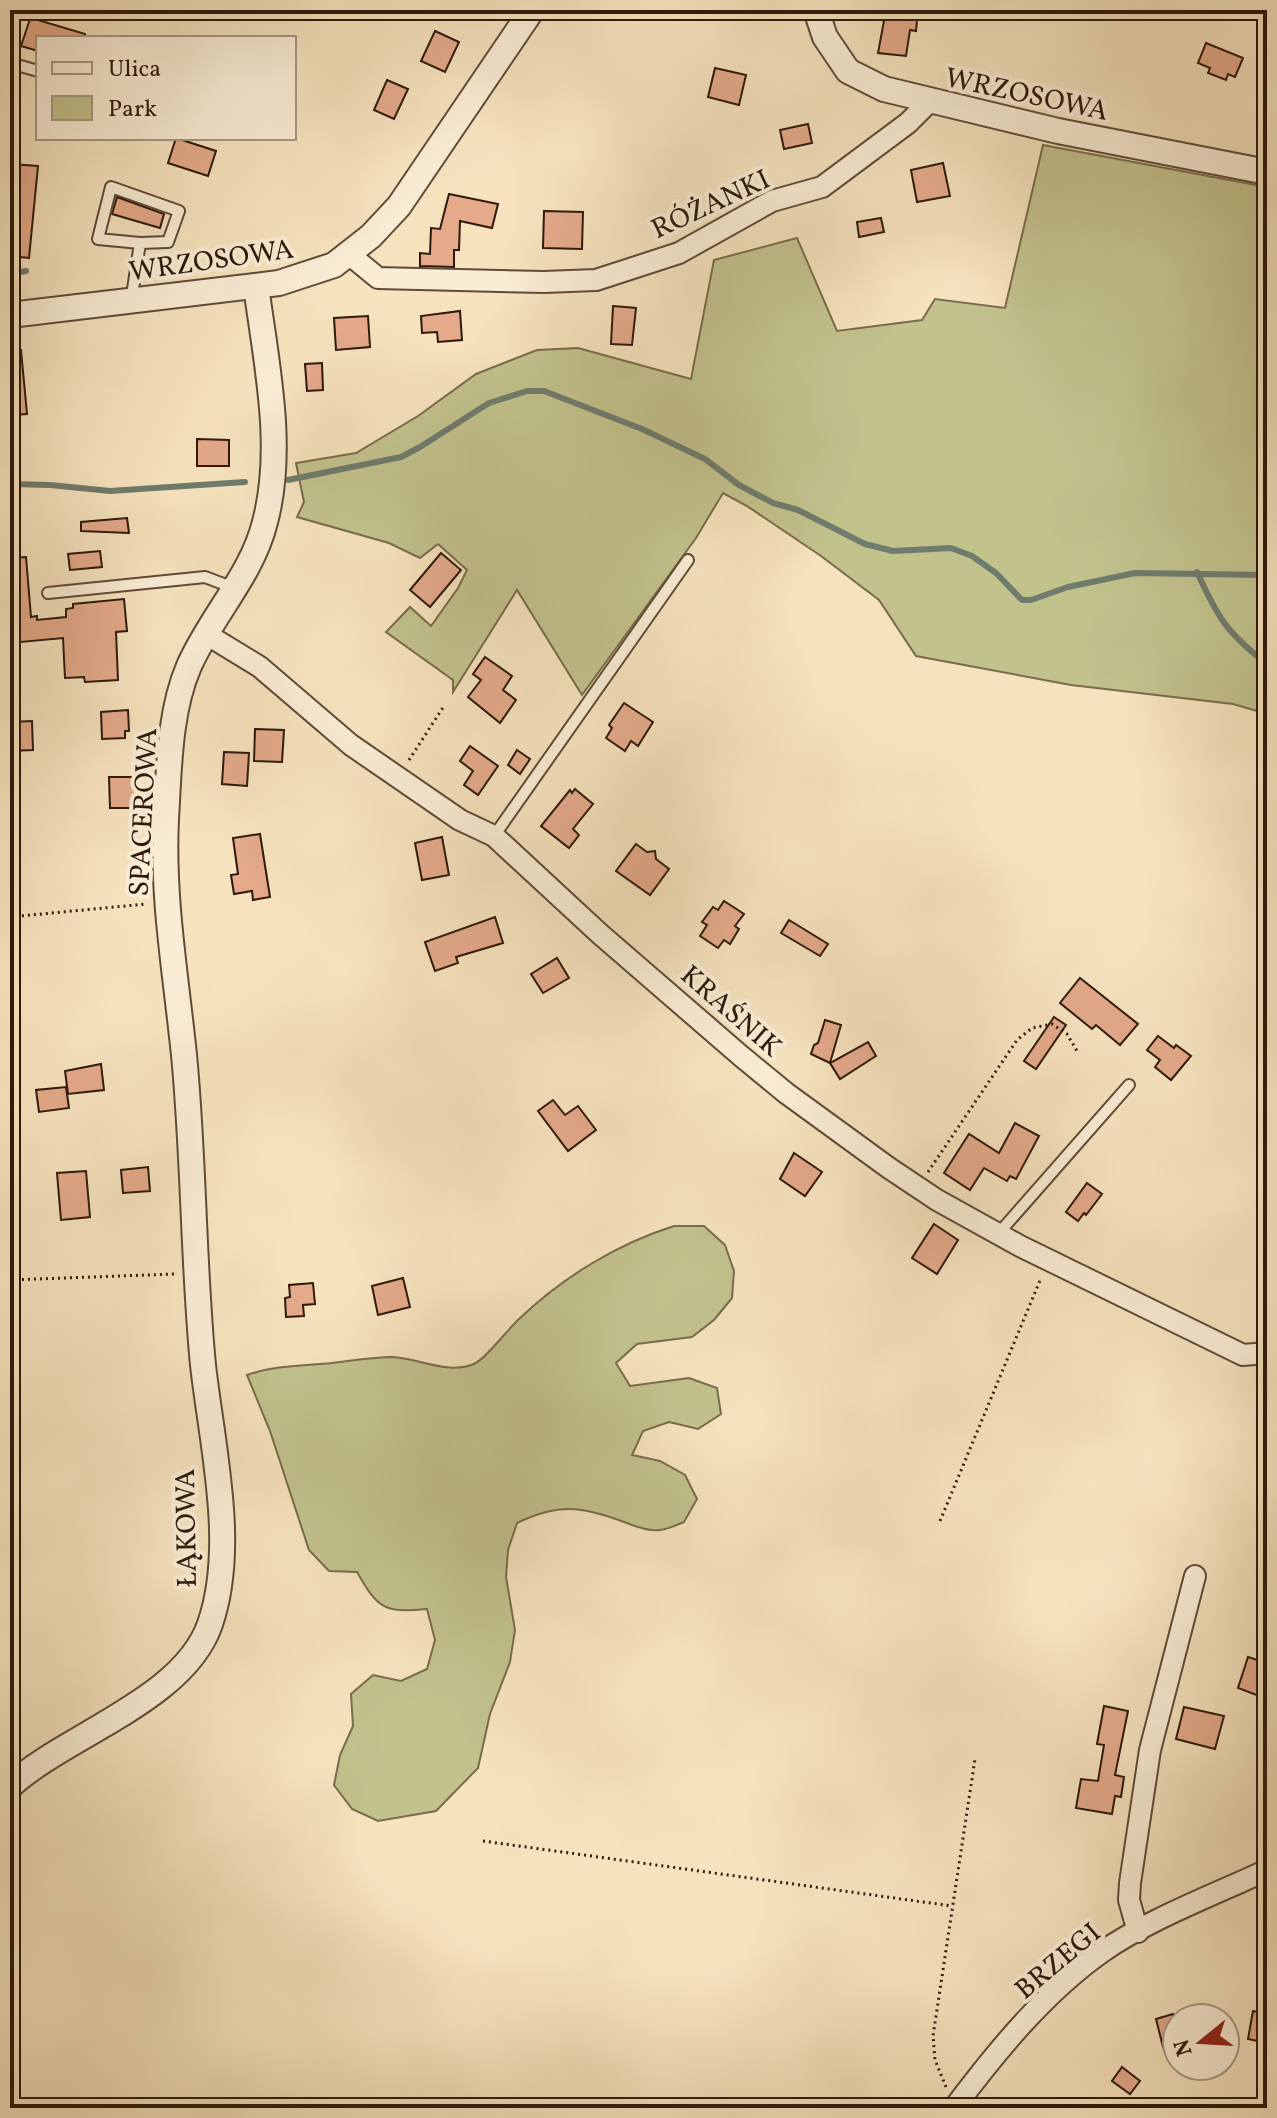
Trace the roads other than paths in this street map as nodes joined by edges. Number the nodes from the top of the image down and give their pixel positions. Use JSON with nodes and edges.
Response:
{"nodes":[{"id":1,"x":532,"y":10,"type":"edge"},
{"id":2,"x":816,"y":10,"type":"edge"},
{"id":3,"x":10,"y":63,"type":"edge"},
{"id":4,"x":36,"y":70,"type":"edge"},
{"id":5,"x":929,"y":102,"type":"junction"},
{"id":6,"x":1267,"y":172,"type":"edge"},
{"id":7,"x":140,"y":243,"type":"junction"},
{"id":8,"x":350,"y":255,"type":"junction"},
{"id":9,"x":256,"y":286,"type":"junction"},
{"id":10,"x":134,"y":301,"type":"junction"},
{"id":11,"x":10,"y":315,"type":"edge"},
{"id":12,"x":688,"y":560,"type":"dead end"},
{"id":13,"x":234,"y":588,"type":"junction"},
{"id":14,"x":48,"y":593,"type":"dead end"},
{"id":15,"x":206,"y":634,"type":"junction"},
{"id":16,"x":494,"y":836,"type":"junction"},
{"id":17,"x":1129,"y":1085,"type":"dead end"},
{"id":18,"x":998,"y":1234,"type":"junction"},
{"id":19,"x":1267,"y":1353,"type":"edge"},
{"id":20,"x":203,"y":1361,"type":"joint"},
{"id":21,"x":1195,"y":1576,"type":"dead end"},
{"id":22,"x":10,"y":1786,"type":"edge"},
{"id":23,"x":1267,"y":1870,"type":"edge"},
{"id":24,"x":1138,"y":1932,"type":"junction"},
{"id":25,"x":956,"y":2106,"type":"edge"}],
"edges":[{"from":1,"to":8,"type":"street","name":"WRZOSOWA"},
{"from":2,"to":5,"type":"street","name":"WRZOSOWA"},
{"from":3,"to":4,"type":"lane"},
{"from":5,"to":6,"type":"street","name":"WRZOSOWA"},
{"from":5,"to":8,"type":"street","name":"RÓŻANKI"},
{"from":7,"to":7,"type":"lane"},
{"from":7,"to":10,"type":"lane"},
{"from":8,"to":9,"type":"street","name":"WRZOSOWA"},
{"from":9,"to":10,"type":"street","name":"WRZOSOWA"},
{"from":9,"to":13,"type":"street","name":"SPACEROWA"},
{"from":10,"to":11,"type":"street","name":"WRZOSOWA"},
{"from":12,"to":16,"type":"lane"},
{"from":13,"to":14,"type":"lane"},
{"from":13,"to":15,"type":"street","name":"SPACEROWA"},
{"from":15,"to":16,"type":"street","name":"KRAŚNIK"},
{"from":15,"to":20,"type":"street","name":"SPACEROWA"},
{"from":16,"to":18,"type":"street","name":"KRAŚNIK"},
{"from":17,"to":18,"type":"lane"},
{"from":18,"to":19,"type":"street","name":"KRAŚNIK"},
{"from":20,"to":22,"type":"street","name":"ŁĄKOWA"},
{"from":21,"to":24,"type":"street"},
{"from":23,"to":24,"type":"street","name":"BRZEGI"},
{"from":24,"to":25,"type":"street","name":"BRZEGI"}]}
